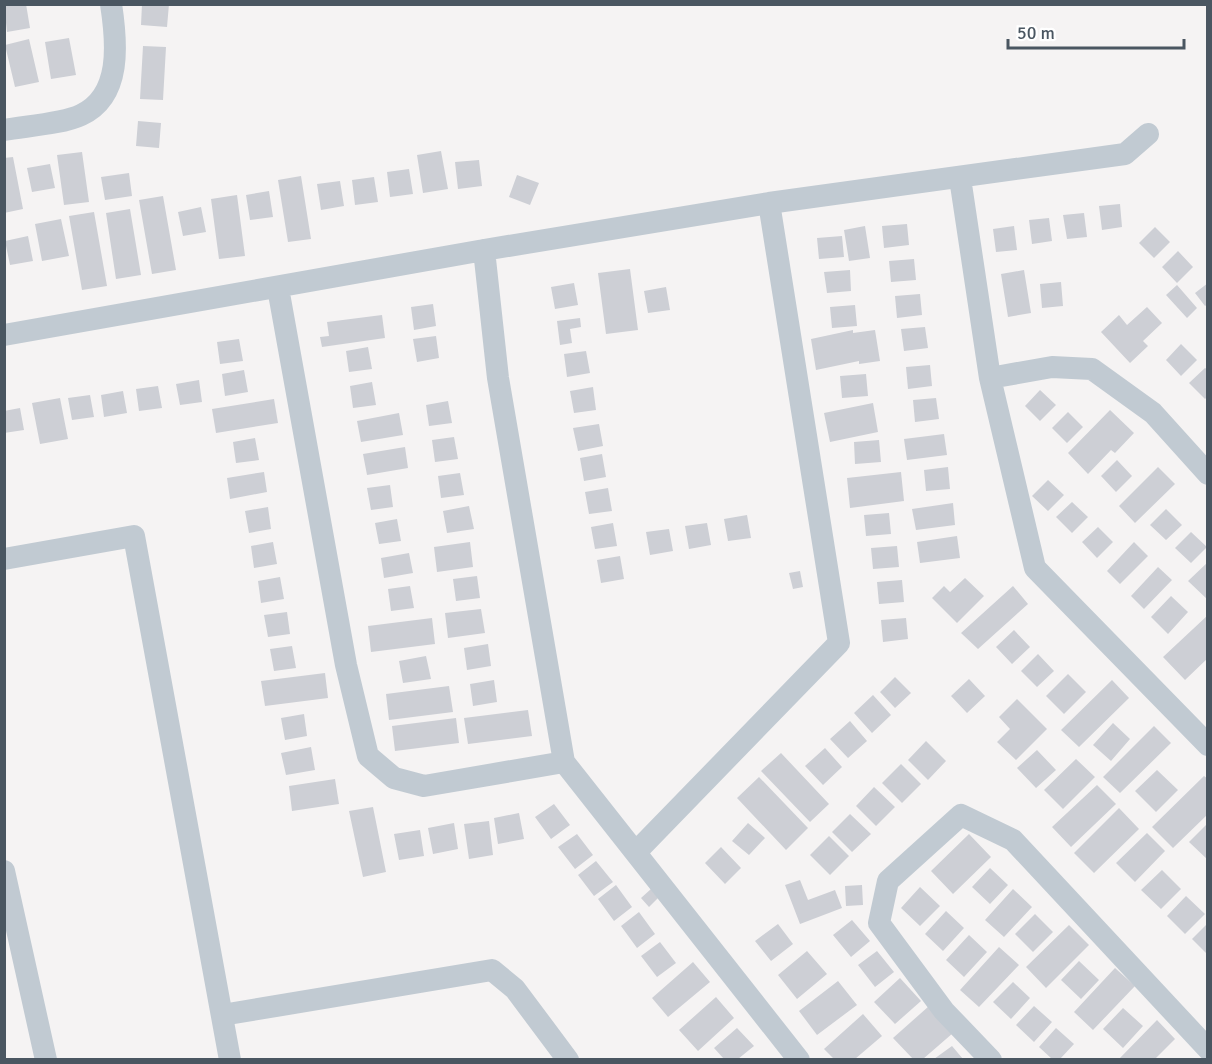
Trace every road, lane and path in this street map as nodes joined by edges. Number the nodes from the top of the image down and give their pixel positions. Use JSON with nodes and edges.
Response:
{"nodes":[{"id":1,"x":111,"y":4,"type":"edge"},
{"id":2,"x":4,"y":130,"type":"edge"},
{"id":3,"x":1148,"y":134,"type":"dead end"},
{"id":4,"x":960,"y":178,"type":"junction"},
{"id":5,"x":770,"y":203,"type":"junction"},
{"id":6,"x":484,"y":250,"type":"junction"},
{"id":7,"x":278,"y":288,"type":"junction"},
{"id":8,"x":4,"y":336,"type":"edge"},
{"id":9,"x":990,"y":378,"type":"junction"},
{"id":10,"x":1208,"y":474,"type":"edge"},
{"id":11,"x":4,"y":559,"type":"edge"},
{"id":12,"x":1208,"y":745,"type":"edge"},
{"id":13,"x":564,"y":762,"type":"junction"},
{"id":14,"x":637,"y":851,"type":"junction"},
{"id":15,"x":4,"y":871,"type":"edge"},
{"id":16,"x":9,"y":916,"type":"edge"},
{"id":17,"x":222,"y":1015,"type":"junction"},
{"id":18,"x":1208,"y":1049,"type":"edge"},
{"id":19,"x":46,"y":1059,"type":"edge"},
{"id":20,"x":230,"y":1059,"type":"edge"},
{"id":21,"x":568,"y":1059,"type":"edge"},
{"id":22,"x":799,"y":1059,"type":"edge"},
{"id":23,"x":991,"y":1059,"type":"edge"}],
"edges":[{"from":1,"to":2,"type":"street"},
{"from":3,"to":4,"type":"street"},
{"from":4,"to":5,"type":"street"},
{"from":4,"to":9,"type":"street"},
{"from":5,"to":6,"type":"street"},
{"from":5,"to":14,"type":"street"},
{"from":6,"to":7,"type":"street"},
{"from":6,"to":13,"type":"street"},
{"from":7,"to":8,"type":"street"},
{"from":7,"to":13,"type":"street"},
{"from":9,"to":10,"type":"street"},
{"from":9,"to":12,"type":"street"},
{"from":11,"to":17,"type":"street"},
{"from":13,"to":14,"type":"street"},
{"from":14,"to":22,"type":"street"},
{"from":15,"to":16,"type":"street"},
{"from":16,"to":19,"type":"street"},
{"from":17,"to":20,"type":"street"},
{"from":17,"to":21,"type":"street"},
{"from":18,"to":23,"type":"street"}]}
